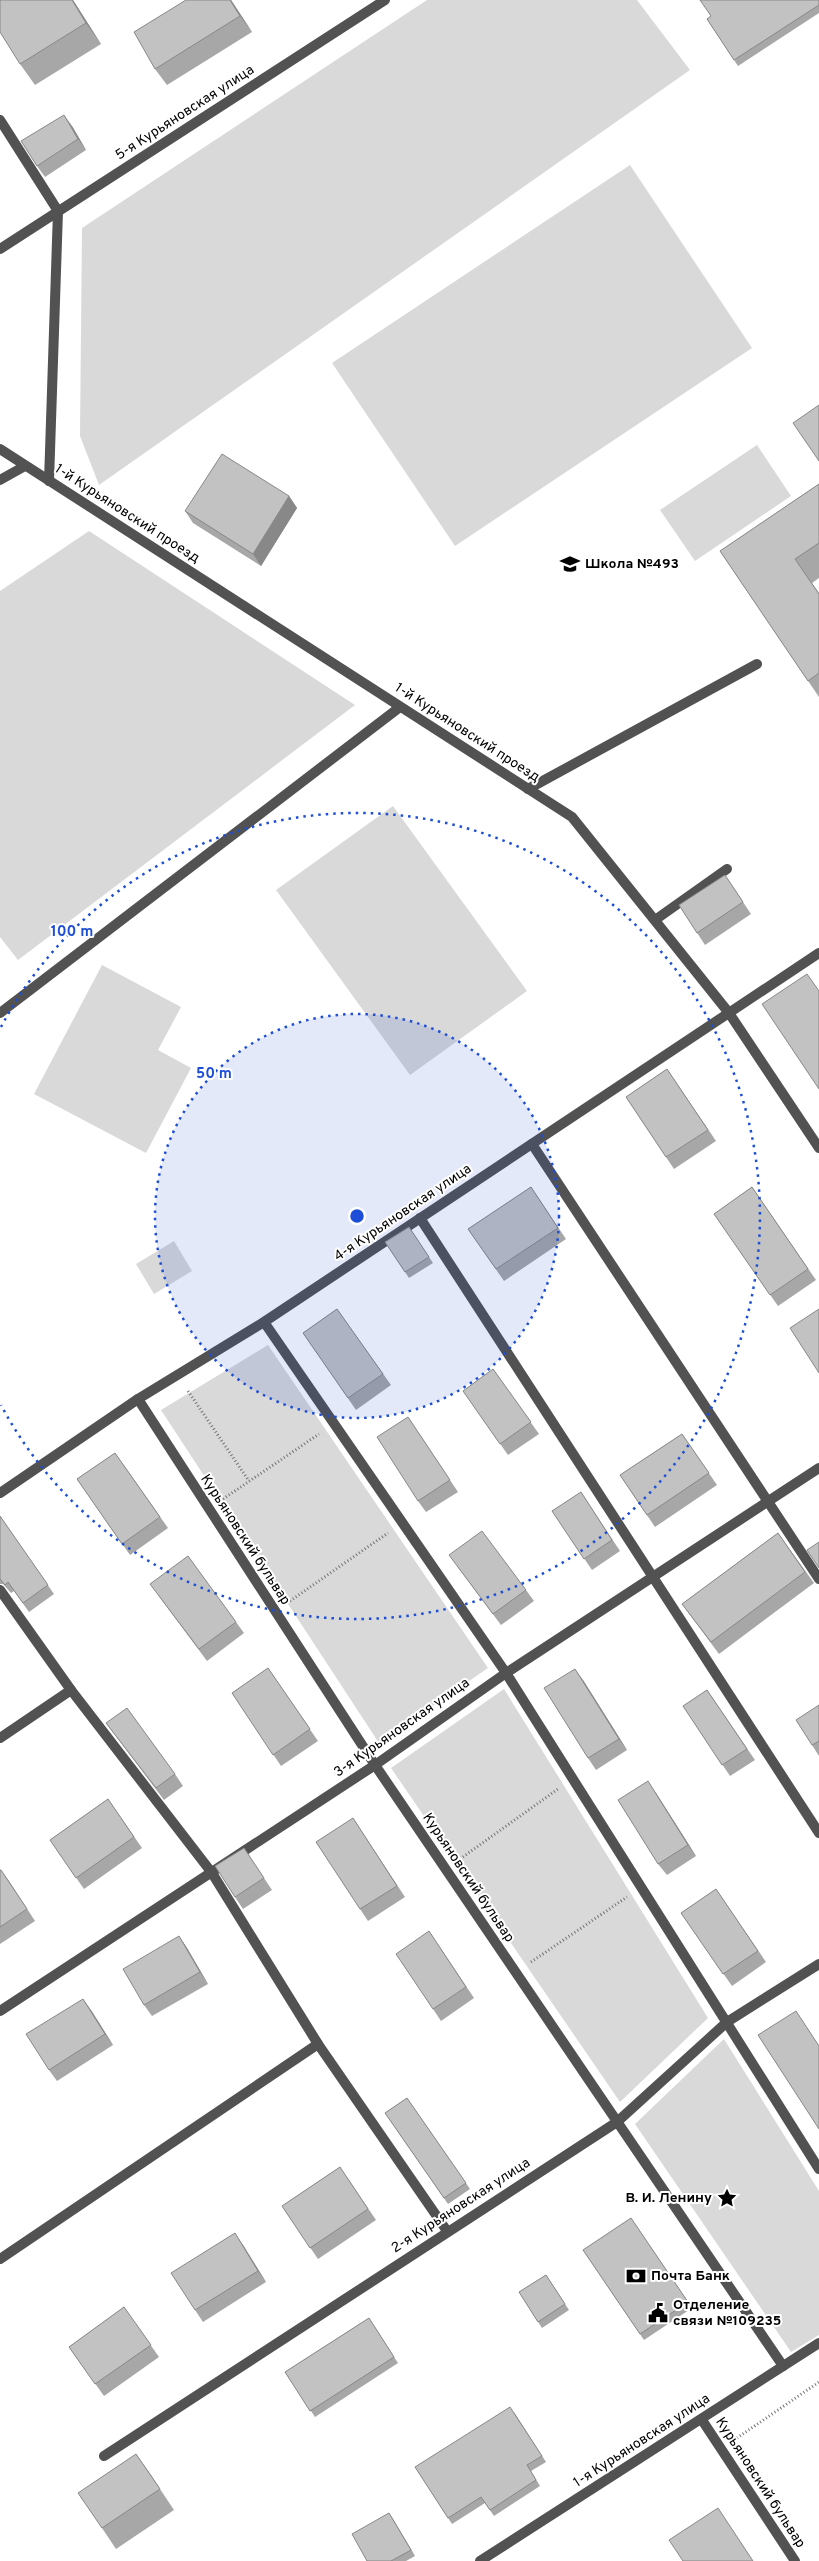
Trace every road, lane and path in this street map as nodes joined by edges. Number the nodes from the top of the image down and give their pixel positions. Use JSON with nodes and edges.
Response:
{"nodes":[{"id":1,"x":384,"y":0,"type":"edge"},
{"id":2,"x":0,"y":120,"type":"edge"},
{"id":3,"x":58,"y":211,"type":"junction"},
{"id":4,"x":0,"y":250,"type":"edge"},
{"id":5,"x":0,"y":449,"type":"edge"},
{"id":6,"x":26,"y":466,"type":"junction"},
{"id":7,"x":0,"y":480,"type":"edge"},
{"id":8,"x":49,"y":481,"type":"junction"},
{"id":9,"x":757,"y":664,"type":"dead end"},
{"id":10,"x":400,"y":707,"type":"junction"},
{"id":11,"x":528,"y":789,"type":"junction"},
{"id":12,"x":727,"y":869,"type":"dead end"},
{"id":13,"x":655,"y":920,"type":"junction"},
{"id":14,"x":819,"y":953,"type":"edge"},
{"id":15,"x":0,"y":1013,"type":"edge"},
{"id":16,"x":729,"y":1013,"type":"junction"},
{"id":17,"x":532,"y":1144,"type":"junction"},
{"id":18,"x":819,"y":1148,"type":"edge"},
{"id":19,"x":420,"y":1218,"type":"junction"},
{"id":20,"x":264,"y":1322,"type":"junction"},
{"id":21,"x":184,"y":1387,"type":"dead end"},
{"id":22,"x":138,"y":1399,"type":"junction"},
{"id":23,"x":334,"y":1424,"type":"junction"},
{"id":24,"x":819,"y":1468,"type":"edge"},
{"id":25,"x":249,"y":1481,"type":"junction"},
{"id":26,"x":0,"y":1493,"type":"edge"},
{"id":27,"x":769,"y":1501,"type":"junction"},
{"id":28,"x":209,"y":1508,"type":"junction"},
{"id":29,"x":403,"y":1523,"type":"junction"},
{"id":30,"x":652,"y":1577,"type":"junction"},
{"id":31,"x":819,"y":1579,"type":"edge"},
{"id":32,"x":0,"y":1590,"type":"edge"},
{"id":33,"x":275,"y":1611,"type":"junction"},
{"id":34,"x":506,"y":1673,"type":"junction"},
{"id":35,"x":71,"y":1690,"type":"junction"},
{"id":36,"x":0,"y":1738,"type":"edge"},
{"id":37,"x":375,"y":1765,"type":"junction"},
{"id":38,"x":573,"y":1778,"type":"junction"},
{"id":39,"x":819,"y":1833,"type":"edge"},
{"id":40,"x":446,"y":1869,"type":"junction"},
{"id":41,"x":212,"y":1873,"type":"junction"},
{"id":42,"x":642,"y":1887,"type":"junction"},
{"id":43,"x":819,"y":1964,"type":"edge"},
{"id":44,"x":516,"y":1973,"type":"junction"},
{"id":45,"x":0,"y":2011,"type":"edge"},
{"id":46,"x":727,"y":2022,"type":"junction"},
{"id":47,"x":318,"y":2044,"type":"junction"},
{"id":48,"x":617,"y":2122,"type":"junction"},
{"id":49,"x":819,"y":2169,"type":"edge"},
{"id":50,"x":447,"y":2232,"type":"junction"},
{"id":51,"x":0,"y":2259,"type":"edge"},
{"id":52,"x":819,"y":2343,"type":"edge"},
{"id":53,"x":783,"y":2366,"type":"junction"},
{"id":54,"x":819,"y":2382,"type":"edge"},
{"id":55,"x":702,"y":2420,"type":"junction"},
{"id":56,"x":721,"y":2450,"type":"junction"},
{"id":57,"x":104,"y":2456,"type":"dead end"},
{"id":58,"x":480,"y":2561,"type":"edge"},
{"id":59,"x":795,"y":2561,"type":"edge"}],
"edges":[{"from":1,"to":3,"type":"street","name":"5-я Курьяновская улица"},
{"from":2,"to":3,"type":"street"},
{"from":3,"to":4,"type":"street","name":"5-я Курьяновская улица"},
{"from":3,"to":8,"type":"street"},
{"from":5,"to":6,"type":"street","name":"1-й Курьяновский проезд"},
{"from":6,"to":7,"type":"street"},
{"from":6,"to":8,"type":"street","name":"1-й Курьяновский проезд"},
{"from":8,"to":10,"type":"street","name":"1-й Курьяновский проезд"},
{"from":9,"to":11,"type":"street"},
{"from":10,"to":11,"type":"street","name":"1-й Курьяновский проезд"},
{"from":10,"to":15,"type":"street"},
{"from":11,"to":13,"type":"street","name":"1-й Курьяновский проезд"},
{"from":12,"to":13,"type":"street"},
{"from":13,"to":16,"type":"street","name":"1-й Курьяновский проезд"},
{"from":14,"to":16,"type":"street","name":"4-я Курьяновская улица"},
{"from":16,"to":17,"type":"street","name":"4-я Курьяновская улица"},
{"from":16,"to":18,"type":"street","name":"1-й Курьяновский проезд"},
{"from":17,"to":19,"type":"street","name":"4-я Курьяновская улица"},
{"from":17,"to":27,"type":"street"},
{"from":19,"to":20,"type":"street","name":"4-я Курьяновская улица"},
{"from":19,"to":30,"type":"street"},
{"from":20,"to":22,"type":"street","name":"4-я Курьяновская улица"},
{"from":20,"to":23,"type":"street"},
{"from":21,"to":25,"type":"path"},
{"from":22,"to":26,"type":"street","name":"4-я Курьяновская улица"},
{"from":22,"to":28,"type":"street","name":"Курьяновский бульвар"},
{"from":23,"to":25,"type":"path"},
{"from":23,"to":29,"type":"street"},
{"from":24,"to":27,"type":"street","name":"3-я Курьяновская улица"},
{"from":25,"to":28,"type":"path"},
{"from":27,"to":30,"type":"street","name":"3-я Курьяновская улица"},
{"from":27,"to":31,"type":"street"},
{"from":28,"to":33,"type":"street","name":"Курьяновский бульвар"},
{"from":29,"to":33,"type":"path"},
{"from":29,"to":34,"type":"street"},
{"from":30,"to":34,"type":"street","name":"3-я Курьяновская улица"},
{"from":30,"to":39,"type":"street"},
{"from":32,"to":35,"type":"street"},
{"from":33,"to":37,"type":"street","name":"Курьяновский бульвар"},
{"from":34,"to":37,"type":"street","name":"3-я Курьяновская улица"},
{"from":34,"to":38,"type":"street"},
{"from":35,"to":36,"type":"street"},
{"from":35,"to":41,"type":"street"},
{"from":37,"to":40,"type":"street","name":"Курьяновский бульвар"},
{"from":37,"to":41,"type":"street","name":"3-я Курьяновская улица"},
{"from":38,"to":40,"type":"path"},
{"from":38,"to":42,"type":"street"},
{"from":40,"to":44,"type":"street","name":"Курьяновский бульвар"},
{"from":41,"to":45,"type":"street","name":"3-я Курьяновская улица"},
{"from":41,"to":47,"type":"street"},
{"from":42,"to":44,"type":"path"},
{"from":42,"to":46,"type":"street"},
{"from":43,"to":46,"type":"street","name":"2-я Курьяновская улица"},
{"from":44,"to":48,"type":"street","name":"Курьяновский бульвар"},
{"from":46,"to":48,"type":"street","name":"2-я Курьяновская улица"},
{"from":46,"to":49,"type":"street"},
{"from":47,"to":50,"type":"street"},
{"from":47,"to":51,"type":"street"},
{"from":48,"to":50,"type":"street","name":"2-я Курьяновская улица"},
{"from":48,"to":53,"type":"street","name":"Курьяновский бульвар"},
{"from":50,"to":57,"type":"street","name":"2-я Курьяновская улица"},
{"from":52,"to":53,"type":"street","name":"1-я Курьяновская улица"},
{"from":53,"to":55,"type":"street","name":"1-я Курьяновская улица"},
{"from":54,"to":56,"type":"path"},
{"from":55,"to":56,"type":"street","name":"Курьяновский бульвар"},
{"from":55,"to":58,"type":"street","name":"1-я Курьяновская улица"},
{"from":56,"to":59,"type":"street","name":"Курьяновский бульвар"}]}
